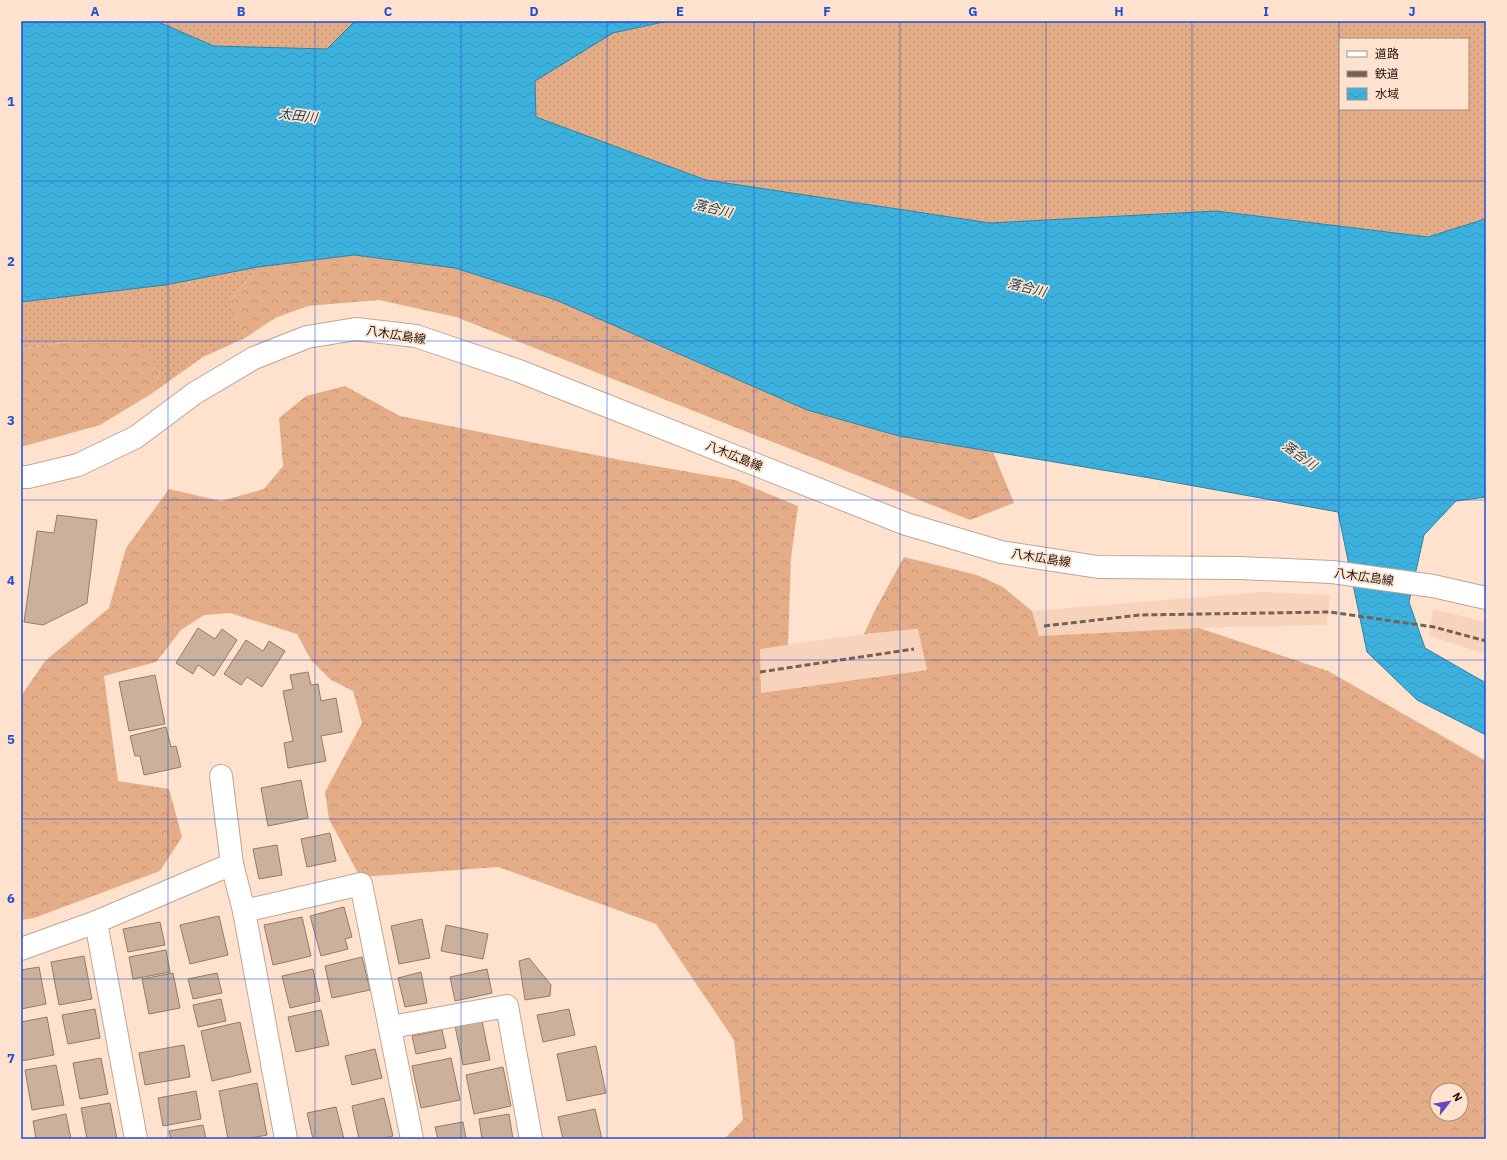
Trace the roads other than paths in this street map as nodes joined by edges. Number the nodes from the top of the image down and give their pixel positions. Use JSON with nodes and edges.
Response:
{"nodes":[{"id":1,"x":21,"y":478,"type":"edge"},
{"id":2,"x":1486,"y":598,"type":"edge"},
{"id":3,"x":220,"y":776,"type":"dead end"},
{"id":4,"x":232,"y":864,"type":"junction"},
{"id":5,"x":244,"y":912,"type":"junction"},
{"id":6,"x":96,"y":922,"type":"junction"},
{"id":7,"x":21,"y":949,"type":"edge"},
{"id":8,"x":391,"y":1027,"type":"junction"},
{"id":9,"x":136,"y":1139,"type":"edge"},
{"id":10,"x":286,"y":1139,"type":"edge"},
{"id":11,"x":412,"y":1139,"type":"edge"},
{"id":12,"x":531,"y":1139,"type":"edge"}],
"edges":[{"from":1,"to":2,"type":"main road","name":"八木広島線"},
{"from":3,"to":4,"type":"main road"},
{"from":4,"to":5,"type":"main road"},
{"from":4,"to":6,"type":"main road"},
{"from":5,"to":8,"type":"main road"},
{"from":5,"to":10,"type":"main road"},
{"from":6,"to":7,"type":"main road"},
{"from":6,"to":9,"type":"main road"},
{"from":8,"to":11,"type":"main road"},
{"from":8,"to":12,"type":"main road"}]}
